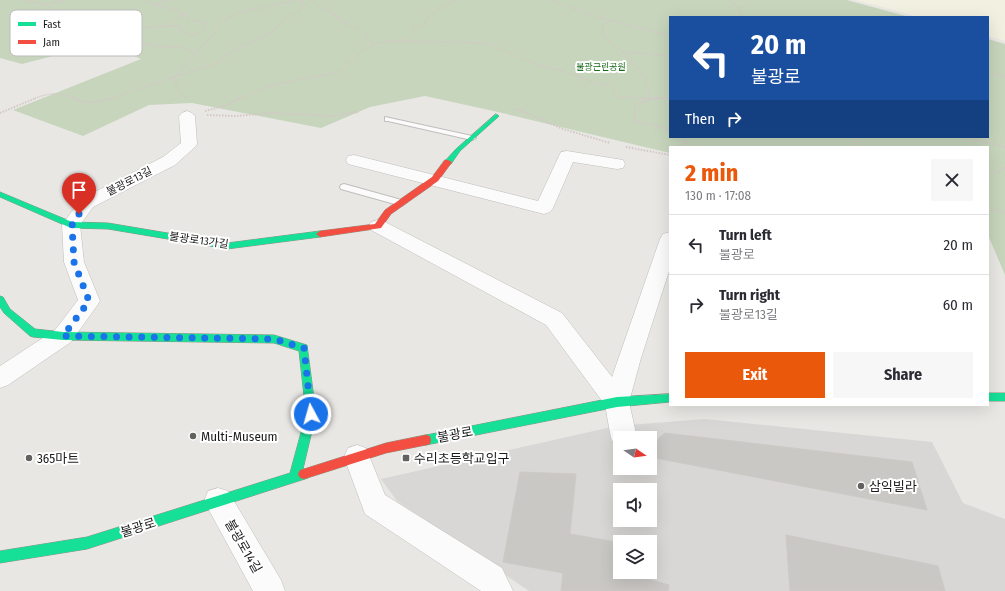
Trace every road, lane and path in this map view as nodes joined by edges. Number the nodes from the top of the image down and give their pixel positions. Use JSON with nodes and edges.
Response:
{"nodes":[{"id":1,"x":21,"y":0,"type":"edge"},
{"id":2,"x":66,"y":0,"type":"edge"},
{"id":3,"x":146,"y":0,"type":"edge"},
{"id":4,"x":166,"y":0,"type":"edge"},
{"id":5,"x":295,"y":0,"type":"edge"},
{"id":6,"x":300,"y":0,"type":"edge"},
{"id":7,"x":309,"y":0,"type":"edge"},
{"id":8,"x":459,"y":0,"type":"edge"},
{"id":9,"x":551,"y":0,"type":"edge"},
{"id":10,"x":729,"y":0,"type":"edge"},
{"id":11,"x":46,"y":4,"type":"junction"},
{"id":12,"x":153,"y":5,"type":"junction"},
{"id":13,"x":52,"y":10,"type":"edge"},
{"id":14,"x":184,"y":14,"type":"junction"},
{"id":15,"x":745,"y":16,"type":"edge"},
{"id":16,"x":610,"y":21,"type":"junction"},
{"id":17,"x":167,"y":27,"type":"junction"},
{"id":18,"x":142,"y":29,"type":"edge"},
{"id":19,"x":669,"y":36,"type":"edge"},
{"id":20,"x":400,"y":41,"type":"junction"},
{"id":21,"x":142,"y":42,"type":"edge"},
{"id":22,"x":373,"y":45,"type":"junction"},
{"id":23,"x":622,"y":52,"type":"junction"},
{"id":24,"x":196,"y":53,"type":"junction"},
{"id":25,"x":669,"y":56,"type":"edge"},
{"id":26,"x":989,"y":72,"type":"edge"},
{"id":27,"x":1005,"y":77,"type":"edge"},
{"id":28,"x":174,"y":78,"type":"junction"},
{"id":29,"x":669,"y":98,"type":"edge"},
{"id":30,"x":652,"y":99,"type":"junction"},
{"id":31,"x":359,"y":112,"type":"dead end"},
{"id":32,"x":0,"y":113,"type":"edge"},
{"id":33,"x":187,"y":116,"type":"junction"},
{"id":34,"x":496,"y":116,"type":"joint"},
{"id":35,"x":388,"y":119,"type":"dead end"},
{"id":36,"x":669,"y":130,"type":"edge"},
{"id":37,"x":472,"y":138,"type":"junction"},
{"id":38,"x":680,"y":138,"type":"edge"},
{"id":39,"x":853,"y":138,"type":"edge"},
{"id":40,"x":970,"y":138,"type":"edge"},
{"id":41,"x":616,"y":145,"type":"dead end"},
{"id":42,"x":624,"y":146,"type":"dead end"},
{"id":43,"x":690,"y":146,"type":"edge"},
{"id":44,"x":861,"y":146,"type":"edge"},
{"id":45,"x":1005,"y":147,"type":"edge"},
{"id":46,"x":669,"y":155,"type":"edge"},
{"id":47,"x":354,"y":160,"type":"dead end"},
{"id":48,"x":617,"y":164,"type":"dead end"},
{"id":49,"x":1005,"y":168,"type":"edge"},
{"id":50,"x":989,"y":176,"type":"edge"},
{"id":51,"x":435,"y":179,"type":"junction"},
{"id":52,"x":344,"y":187,"type":"dead end"},
{"id":53,"x":0,"y":194,"type":"edge"},
{"id":54,"x":402,"y":203,"type":"junction"},
{"id":55,"x":989,"y":209,"type":"edge"},
{"id":56,"x":1005,"y":212,"type":"edge"},
{"id":57,"x":72,"y":225,"type":"junction"},
{"id":58,"x":378,"y":226,"type":"junction"},
{"id":59,"x":669,"y":244,"type":"edge"},
{"id":60,"x":0,"y":299,"type":"edge"},
{"id":61,"x":63,"y":336,"type":"junction"},
{"id":62,"x":0,"y":378,"type":"edge"},
{"id":63,"x":989,"y":397,"type":"edge"},
{"id":64,"x":1005,"y":397,"type":"edge"},
{"id":65,"x":669,"y":398,"type":"edge"},
{"id":66,"x":617,"y":402,"type":"junction"},
{"id":67,"x":623,"y":431,"type":"edge"},
{"id":68,"x":357,"y":457,"type":"junction"},
{"id":69,"x":295,"y":477,"type":"junction"},
{"id":70,"x":218,"y":501,"type":"junction"},
{"id":71,"x":0,"y":557,"type":"edge"},
{"id":72,"x":270,"y":591,"type":"edge"},
{"id":73,"x":498,"y":591,"type":"edge"}],
"edges":[{"from":1,"to":11,"type":"path"},
{"from":2,"to":11,"type":"path"},
{"from":3,"to":12,"type":"path"},
{"from":4,"to":12,"type":"path"},
{"from":5,"to":24,"type":"path"},
{"from":6,"to":28,"type":"path"},
{"from":7,"to":22,"type":"path"},
{"from":8,"to":20,"type":"path"},
{"from":9,"to":16,"type":"path"},
{"from":10,"to":15,"type":"path"},
{"from":11,"to":13,"type":"path"},
{"from":12,"to":14,"type":"path"},
{"from":14,"to":17,"type":"path"},
{"from":14,"to":17,"type":"path"},
{"from":16,"to":19,"type":"path"},
{"from":16,"to":23,"type":"path"},
{"from":17,"to":18,"type":"path"},
{"from":20,"to":22,"type":"path"},
{"from":20,"to":30,"type":"path"},
{"from":21,"to":24,"type":"path"},
{"from":22,"to":33,"type":"path"},
{"from":23,"to":25,"type":"path"},
{"from":23,"to":30,"type":"path"},
{"from":24,"to":28,"type":"path"},
{"from":26,"to":27,"type":"path"},
{"from":28,"to":32,"type":"path"},
{"from":29,"to":30,"type":"path"},
{"from":30,"to":36,"type":"path"},
{"from":31,"to":33,"type":"path"},
{"from":33,"to":57,"type":"street","name":"불광로13길"},
{"from":34,"to":37,"type":"street"},
{"from":34,"to":41,"type":"path"},
{"from":35,"to":37,"type":"lane"},
{"from":37,"to":51,"type":"street"},
{"from":38,"to":43,"type":"path"},
{"from":39,"to":44,"type":"path"},
{"from":40,"to":45,"type":"path"},
{"from":42,"to":46,"type":"path"},
{"from":47,"to":51,"type":"street"},
{"from":48,"to":51,"type":"street"},
{"from":49,"to":50,"type":"path"},
{"from":51,"to":54,"type":"street"},
{"from":52,"to":54,"type":"lane"},
{"from":53,"to":57,"type":"street","name":"불광로13가길"},
{"from":54,"to":58,"type":"street"},
{"from":55,"to":56,"type":"path"},
{"from":57,"to":58,"type":"street","name":"불광로13가길"},
{"from":57,"to":61,"type":"street"},
{"from":58,"to":66,"type":"street"},
{"from":59,"to":66,"type":"street"},
{"from":60,"to":61,"type":"street"},
{"from":61,"to":62,"type":"street"},
{"from":61,"to":69,"type":"street"},
{"from":63,"to":64,"type":"street"},
{"from":65,"to":66,"type":"street","name":"불광로"},
{"from":66,"to":67,"type":"street"},
{"from":66,"to":68,"type":"street","name":"불광로"},
{"from":68,"to":69,"type":"street","name":"불광로"},
{"from":68,"to":73,"type":"street"},
{"from":69,"to":70,"type":"street","name":"불광로"},
{"from":70,"to":71,"type":"street","name":"불광로"},
{"from":70,"to":72,"type":"street","name":"불광로14길"}]}
